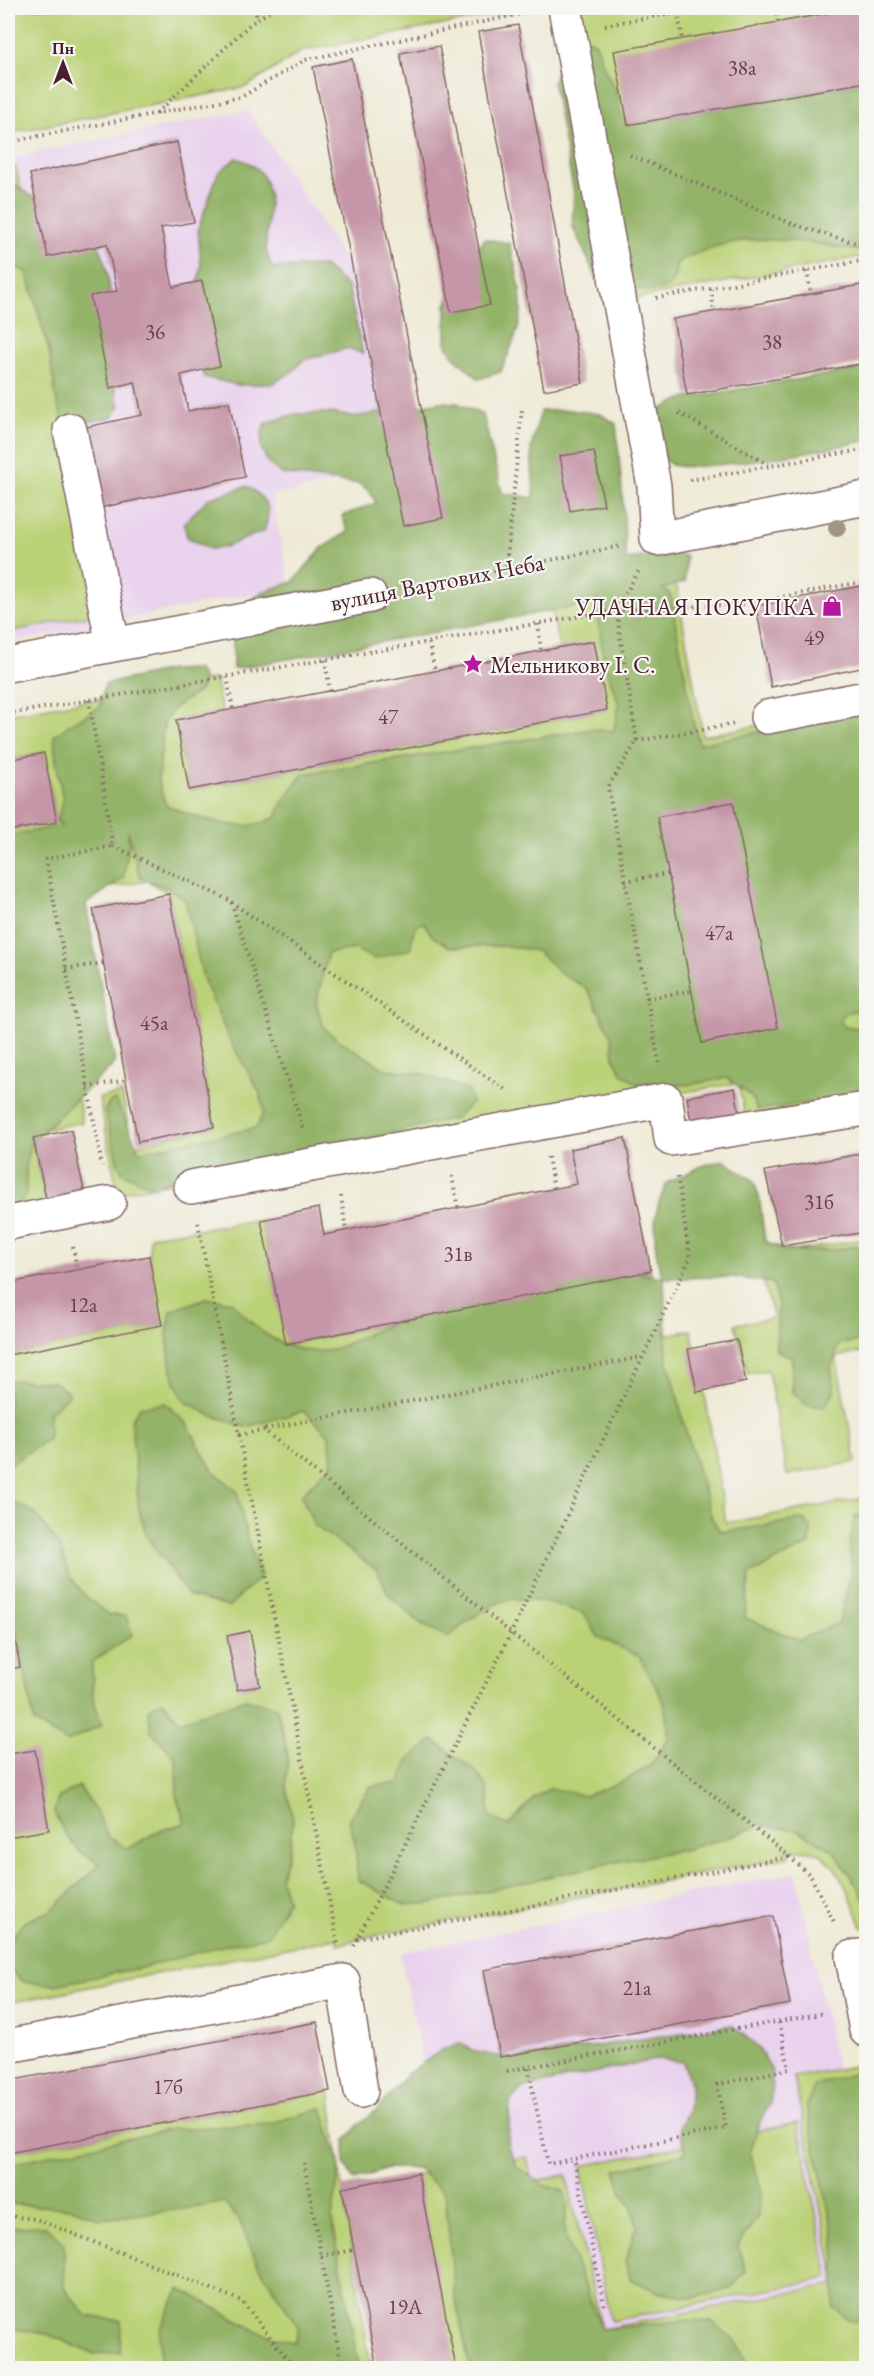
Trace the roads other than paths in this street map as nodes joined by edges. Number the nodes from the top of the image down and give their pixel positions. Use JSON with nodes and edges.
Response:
{"nodes":[{"id":1,"x":567,"y":16,"type":"edge"},
{"id":2,"x":70,"y":430,"type":"dead end"},
{"id":3,"x":867,"y":498,"type":"edge"},
{"id":4,"x":370,"y":596,"type":"road end"},
{"id":5,"x":113,"y":645,"type":"junction"},
{"id":6,"x":8,"y":665,"type":"edge"},
{"id":7,"x":867,"y":698,"type":"edge"},
{"id":8,"x":767,"y":717,"type":"road end"},
{"id":9,"x":867,"y":1109,"type":"edge"},
{"id":10,"x":191,"y":1187,"type":"road end"},
{"id":11,"x":109,"y":1203,"type":"road end"},
{"id":12,"x":8,"y":1223,"type":"edge"},
{"id":13,"x":867,"y":1955,"type":"edge"},
{"id":14,"x":864,"y":2018,"type":"edge"},
{"id":15,"x":8,"y":2046,"type":"edge"},
{"id":16,"x":361,"y":2091,"type":"dead end"}],
"edges":[{"from":1,"to":3,"type":"street"},
{"from":2,"to":5,"type":"street"},
{"from":4,"to":5,"type":"street","name":"вулиця Вартових Неба"},
{"from":5,"to":6,"type":"street","name":"вулиця Вартових Неба"},
{"from":7,"to":8,"type":"street"},
{"from":9,"to":10,"type":"street"},
{"from":11,"to":12,"type":"street"},
{"from":13,"to":14,"type":"street"},
{"from":15,"to":16,"type":"street"}]}
